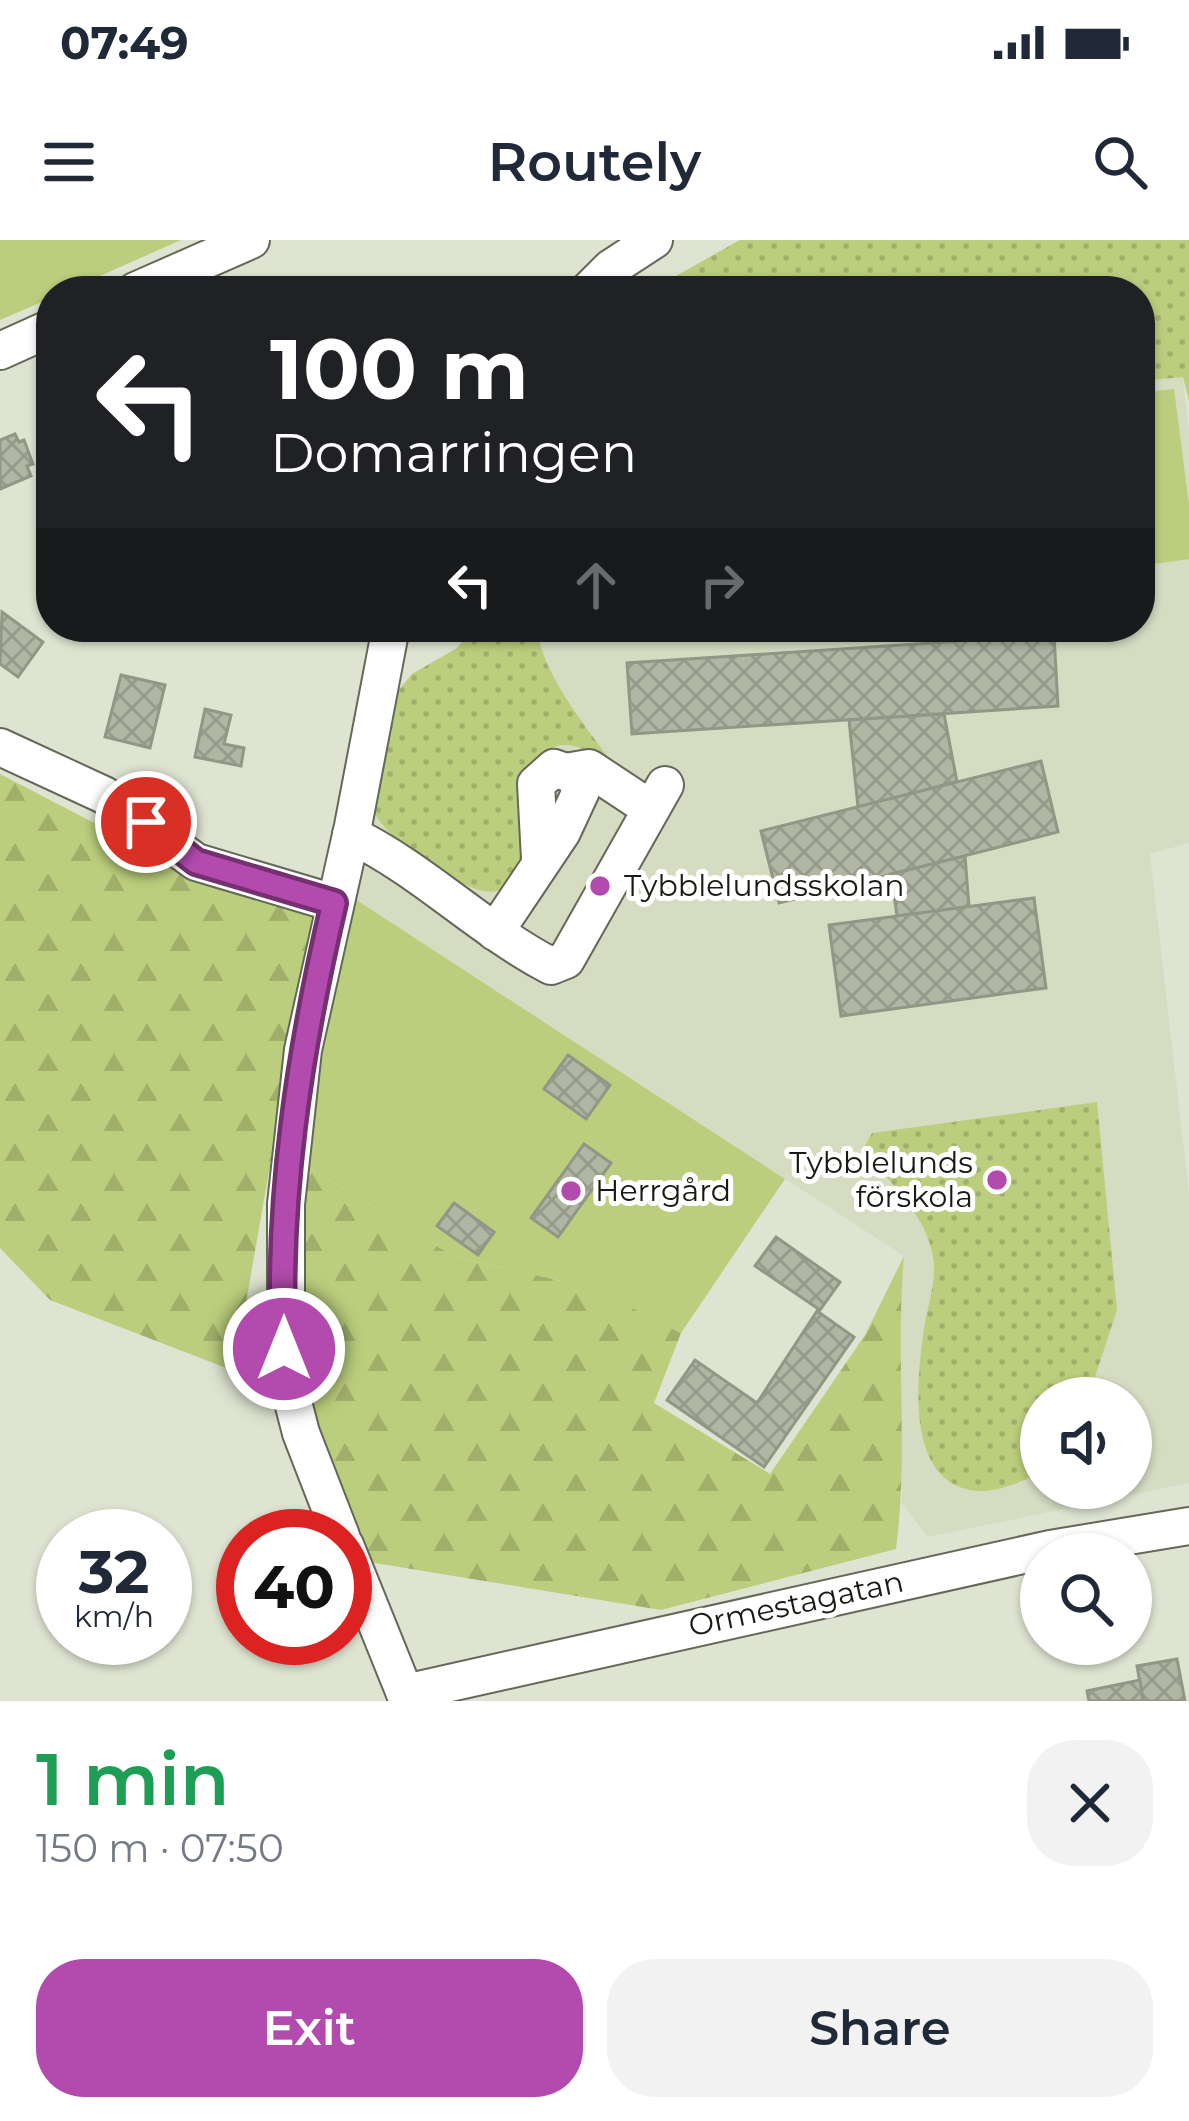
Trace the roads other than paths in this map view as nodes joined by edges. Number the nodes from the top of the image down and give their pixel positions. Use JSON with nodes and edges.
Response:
{"nodes":[{"id":1,"x":250,"y":240,"type":"edge"},
{"id":2,"x":654,"y":240,"type":"edge"},
{"id":3,"x":169,"y":276,"type":"edge"},
{"id":4,"x":603,"y":276,"type":"edge"},
{"id":5,"x":36,"y":335,"type":"edge"},
{"id":6,"x":0,"y":351,"type":"edge"},
{"id":7,"x":388,"y":642,"type":"edge"},
{"id":8,"x":0,"y":747,"type":"edge"},
{"id":9,"x":351,"y":835,"type":"junction"},
{"id":10,"x":334,"y":903,"type":"junction"},
{"id":11,"x":495,"y":932,"type":"junction"},
{"id":12,"x":331,"y":1509,"type":"edge"},
{"id":13,"x":1189,"y":1526,"type":"edge"},
{"id":14,"x":372,"y":1611,"type":"edge"},
{"id":15,"x":407,"y":1697,"type":"edge"}],
"edges":[{"from":1,"to":3,"type":"street"},
{"from":2,"to":4,"type":"street"},
{"from":5,"to":6,"type":"street"},
{"from":7,"to":9,"type":"street"},
{"from":8,"to":10,"type":"street"},
{"from":9,"to":10,"type":"street"},
{"from":9,"to":11,"type":"street"},
{"from":10,"to":12,"type":"street"},
{"from":11,"to":11,"type":"street"},
{"from":13,"to":15,"type":"street","name":"Ormestagatan"},
{"from":14,"to":15,"type":"street"}]}
